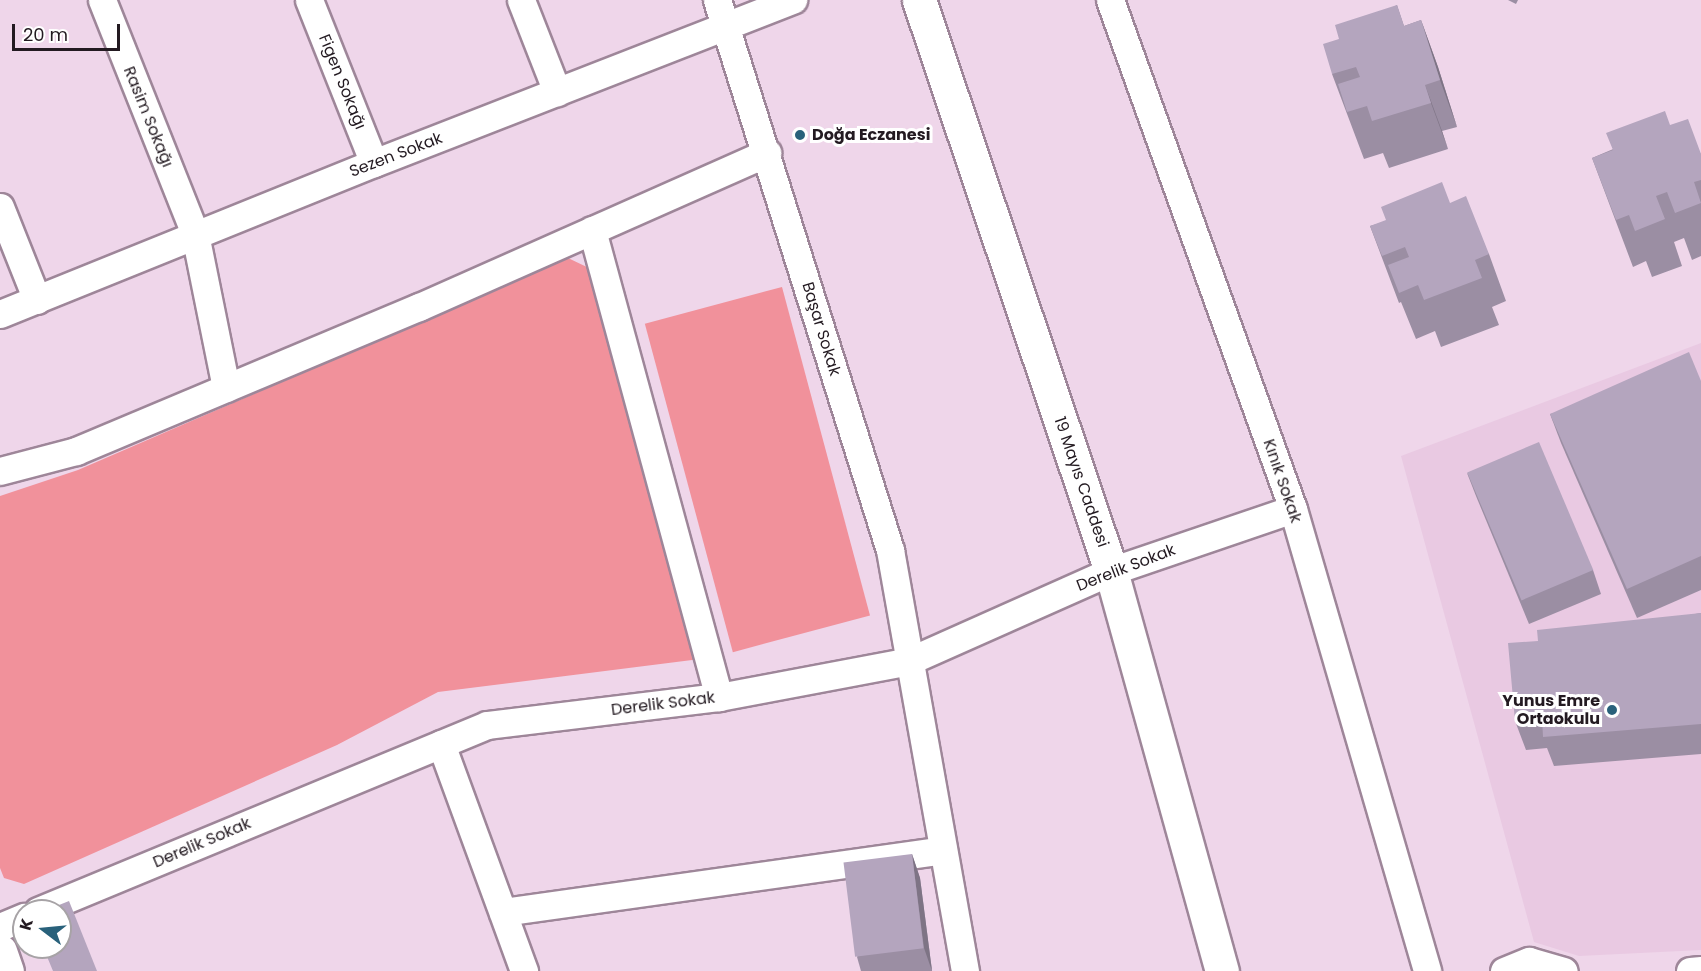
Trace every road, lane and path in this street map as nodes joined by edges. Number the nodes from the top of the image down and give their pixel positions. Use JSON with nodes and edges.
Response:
{"nodes":[{"id":1,"x":102,"y":0,"type":"edge"},
{"id":2,"x":309,"y":0,"type":"edge"},
{"id":3,"x":521,"y":0,"type":"edge"},
{"id":4,"x":717,"y":0,"type":"edge"},
{"id":5,"x":793,"y":0,"type":"edge"},
{"id":6,"x":919,"y":0,"type":"edge"},
{"id":7,"x":1110,"y":0,"type":"edge"},
{"id":8,"x":727,"y":26,"type":"junction"},
{"id":9,"x":557,"y":92,"type":"junction"},
{"id":10,"x":767,"y":153,"type":"junction"},
{"id":11,"x":374,"y":163,"type":"junction"},
{"id":12,"x":0,"y":207,"type":"edge"},
{"id":13,"x":592,"y":230,"type":"junction"},
{"id":14,"x":195,"y":234,"type":"junction"},
{"id":15,"x":37,"y":300,"type":"junction"},
{"id":16,"x":0,"y":314,"type":"edge"},
{"id":17,"x":226,"y":388,"type":"junction"},
{"id":18,"x":0,"y":471,"type":"edge"},
{"id":19,"x":1293,"y":509,"type":"junction"},
{"id":20,"x":1111,"y":571,"type":"junction"},
{"id":21,"x":909,"y":661,"type":"junction"},
{"id":22,"x":719,"y":697,"type":"junction"},
{"id":23,"x":441,"y":744,"type":"junction"},
{"id":24,"x":943,"y":850,"type":"junction"},
{"id":25,"x":67,"y":899,"type":"edge"},
{"id":26,"x":502,"y":912,"type":"junction"},
{"id":27,"x":0,"y":951,"type":"edge"},
{"id":28,"x":1701,"y":970,"type":"edge"},
{"id":29,"x":7,"y":971,"type":"edge"},
{"id":30,"x":524,"y":971,"type":"edge"},
{"id":31,"x":965,"y":971,"type":"edge"},
{"id":32,"x":1222,"y":971,"type":"edge"},
{"id":33,"x":1427,"y":971,"type":"edge"},
{"id":34,"x":1504,"y":971,"type":"edge"},
{"id":35,"x":1564,"y":971,"type":"edge"},
{"id":36,"x":1690,"y":971,"type":"edge"}],
"edges":[{"from":1,"to":14,"type":"street","name":"Rasim Sokağı"},
{"from":2,"to":11,"type":"street","name":"Figen Sokağı"},
{"from":3,"to":9,"type":"street"},
{"from":4,"to":8,"type":"street","name":"Başar Sokak"},
{"from":5,"to":8,"type":"street","name":"Sezen Sokak"},
{"from":6,"to":20,"type":"street","name":"19 Mayıs Caddesi"},
{"from":7,"to":19,"type":"street","name":"Kınık Sokak"},
{"from":8,"to":9,"type":"street","name":"Sezen Sokak"},
{"from":8,"to":10,"type":"street","name":"Başar Sokak"},
{"from":9,"to":11,"type":"street","name":"Sezen Sokak"},
{"from":10,"to":13,"type":"street"},
{"from":10,"to":21,"type":"street","name":"Başar Sokak"},
{"from":11,"to":14,"type":"street","name":"Sezen Sokak"},
{"from":12,"to":15,"type":"street"},
{"from":13,"to":17,"type":"street"},
{"from":13,"to":22,"type":"street"},
{"from":14,"to":15,"type":"street","name":"Sezen Sokak"},
{"from":14,"to":17,"type":"street","name":"Rasim Sokağı"},
{"from":15,"to":16,"type":"street","name":"Sezen Sokak"},
{"from":17,"to":18,"type":"street"},
{"from":19,"to":20,"type":"street","name":"Derelik Sokak"},
{"from":19,"to":33,"type":"street","name":"Kınık Sokak"},
{"from":20,"to":21,"type":"street","name":"Derelik Sokak"},
{"from":20,"to":32,"type":"street","name":"19 Mayıs Caddesi"},
{"from":21,"to":22,"type":"street","name":"Derelik Sokak"},
{"from":21,"to":24,"type":"street","name":"Başar Sokak"},
{"from":22,"to":23,"type":"street","name":"Derelik Sokak"},
{"from":23,"to":25,"type":"street","name":"Derelik Sokak"},
{"from":23,"to":26,"type":"street"},
{"from":24,"to":26,"type":"street"},
{"from":24,"to":31,"type":"street","name":"Başar Sokak"},
{"from":26,"to":30,"type":"street"},
{"from":27,"to":29,"type":"street"},
{"from":28,"to":36,"type":"street"},
{"from":34,"to":35,"type":"street"}]}
